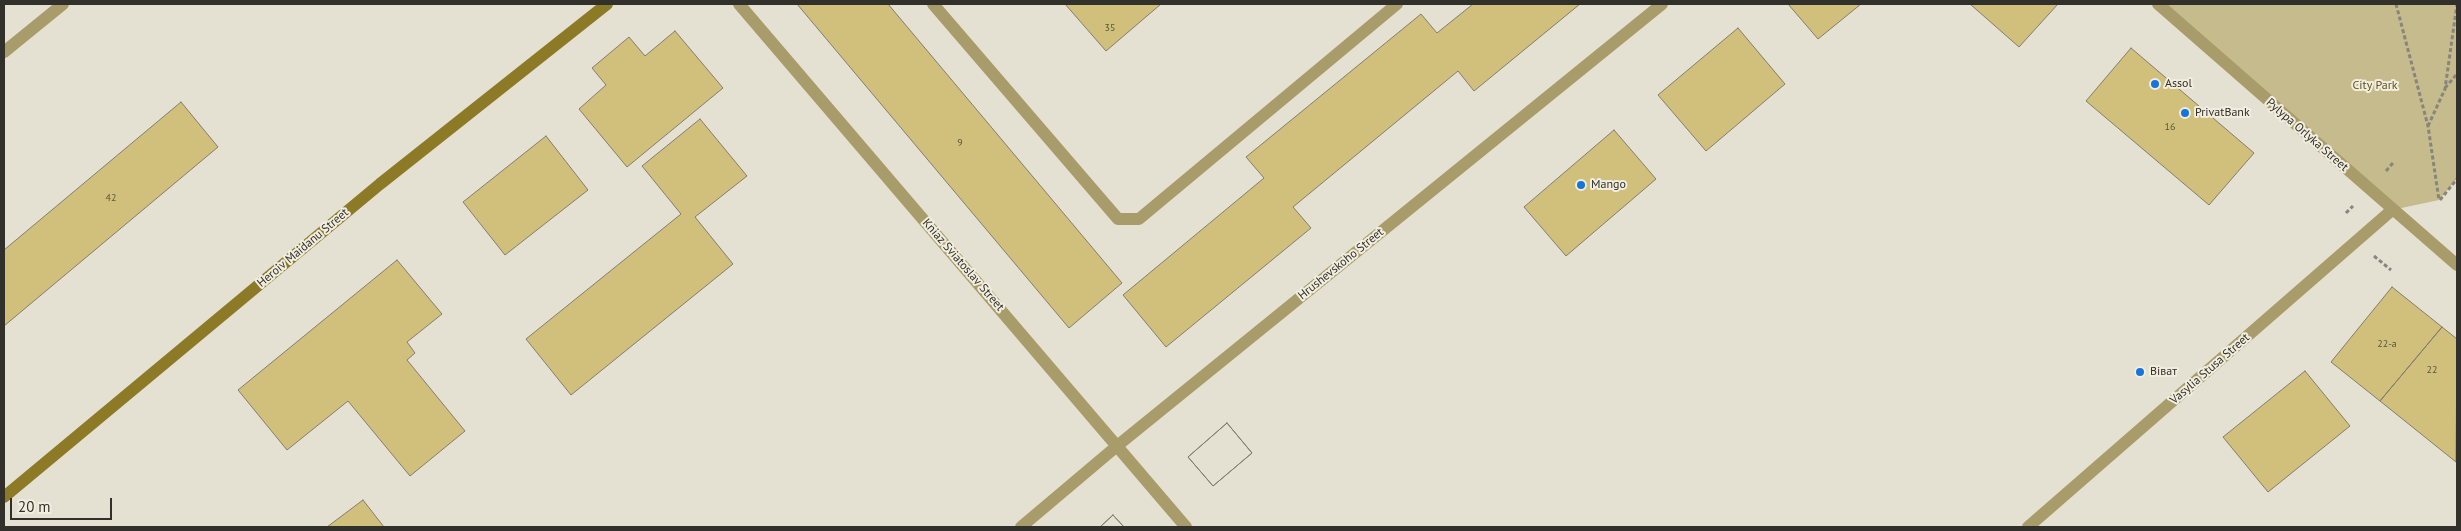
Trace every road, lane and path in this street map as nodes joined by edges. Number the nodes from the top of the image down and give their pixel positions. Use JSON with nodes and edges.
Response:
{"nodes":[{"id":1,"x":63,"y":4,"type":"edge"},
{"id":2,"x":607,"y":4,"type":"edge"},
{"id":3,"x":739,"y":4,"type":"edge"},
{"id":4,"x":933,"y":4,"type":"edge"},
{"id":5,"x":1397,"y":4,"type":"edge"},
{"id":6,"x":1662,"y":4,"type":"edge"},
{"id":7,"x":2158,"y":4,"type":"edge"},
{"id":8,"x":2396,"y":4,"type":"edge"},
{"id":9,"x":2457,"y":4,"type":"edge"},
{"id":10,"x":4,"y":52,"type":"edge"},
{"id":11,"x":2457,"y":74,"type":"edge"},
{"id":12,"x":2445,"y":89,"type":"junction"},
{"id":13,"x":2428,"y":126,"type":"junction"},
{"id":14,"x":2457,"y":179,"type":"edge"},
{"id":15,"x":2392,"y":210,"type":"junction"},
{"id":16,"x":2457,"y":265,"type":"edge"},
{"id":17,"x":1117,"y":446,"type":"junction"},
{"id":18,"x":4,"y":497,"type":"edge"},
{"id":19,"x":1021,"y":527,"type":"edge"},
{"id":20,"x":1186,"y":527,"type":"edge"},
{"id":21,"x":2028,"y":527,"type":"edge"}],
"edges":[{"from":1,"to":10,"type":"street"},
{"from":2,"to":18,"type":"street","name":"Heroiv Maidanu Street"},
{"from":3,"to":17,"type":"street","name":"Kniaz Sviatoslav Street"},
{"from":4,"to":5,"type":"street"},
{"from":6,"to":17,"type":"street","name":"Hrushevskoho Street"},
{"from":7,"to":15,"type":"street","name":"Pylypa Orlyka Street"},
{"from":8,"to":13,"type":"path"},
{"from":9,"to":12,"type":"path"},
{"from":11,"to":12,"type":"path"},
{"from":12,"to":13,"type":"path"},
{"from":13,"to":14,"type":"path"},
{"from":15,"to":16,"type":"street","name":"Pylypa Orlyka Street"},
{"from":15,"to":21,"type":"street","name":"Vasylia Stusa Street"},
{"from":17,"to":19,"type":"street","name":"Hrushevskoho Street"},
{"from":17,"to":20,"type":"street","name":"Kniaz Sviatoslav Street"}]}
